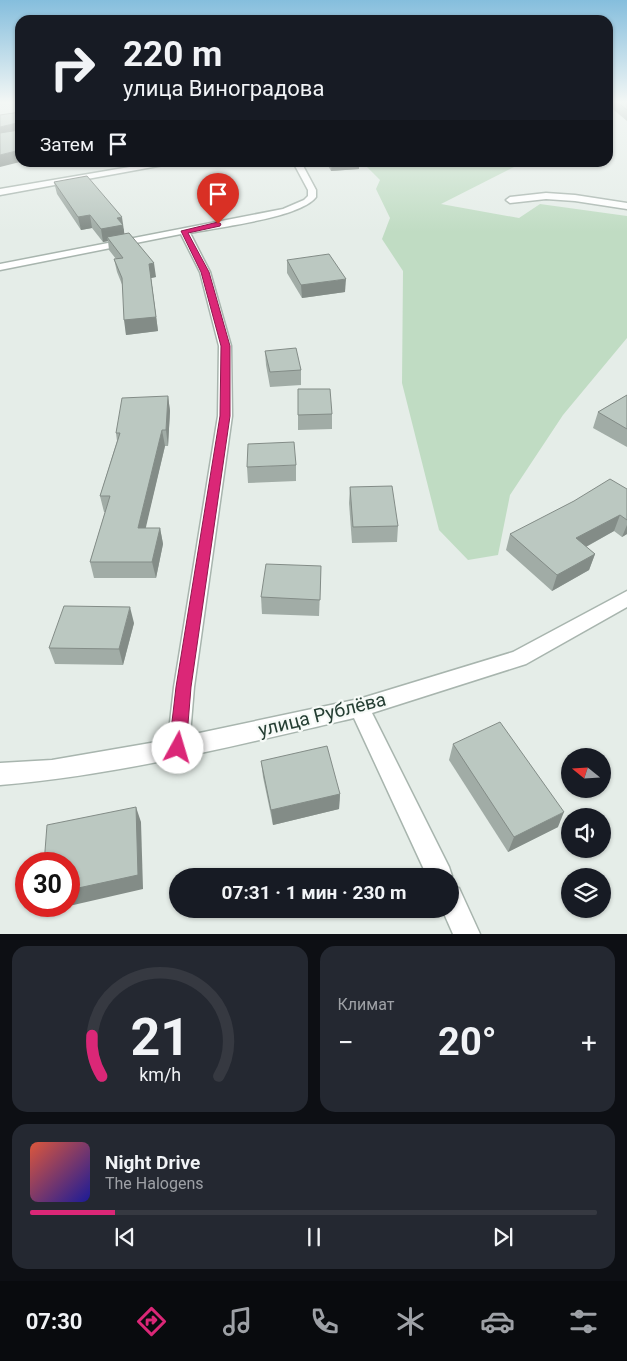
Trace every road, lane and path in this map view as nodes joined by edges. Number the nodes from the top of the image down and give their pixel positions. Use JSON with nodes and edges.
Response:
{"nodes":[{"id":1,"x":147,"y":167,"type":"edge"},
{"id":2,"x":299,"y":167,"type":"edge"},
{"id":3,"x":0,"y":192,"type":"edge"},
{"id":4,"x":510,"y":200,"type":"dead end"},
{"id":5,"x":627,"y":206,"type":"edge"},
{"id":6,"x":184,"y":231,"type":"junction"},
{"id":7,"x":0,"y":267,"type":"edge"},
{"id":8,"x":627,"y":598,"type":"edge"},
{"id":9,"x":359,"y":708,"type":"junction"},
{"id":10,"x":178,"y":748,"type":"junction"},
{"id":11,"x":0,"y":774,"type":"edge"},
{"id":12,"x":436,"y":868,"type":"edge"},
{"id":13,"x":459,"y":917,"type":"edge"},
{"id":14,"x":467,"y":934,"type":"edge"}],
"edges":[{"from":1,"to":3,"type":"street"},
{"from":2,"to":6,"type":"street"},
{"from":4,"to":5,"type":"street"},
{"from":6,"to":7,"type":"street"},
{"from":6,"to":10,"type":"street"},
{"from":8,"to":9,"type":"street","name":"улица Рублёва"},
{"from":9,"to":10,"type":"street","name":"улица Рублёва"},
{"from":9,"to":12,"type":"street"},
{"from":10,"to":11,"type":"street","name":"улица Рублёва"},
{"from":13,"to":14,"type":"street"}]}
